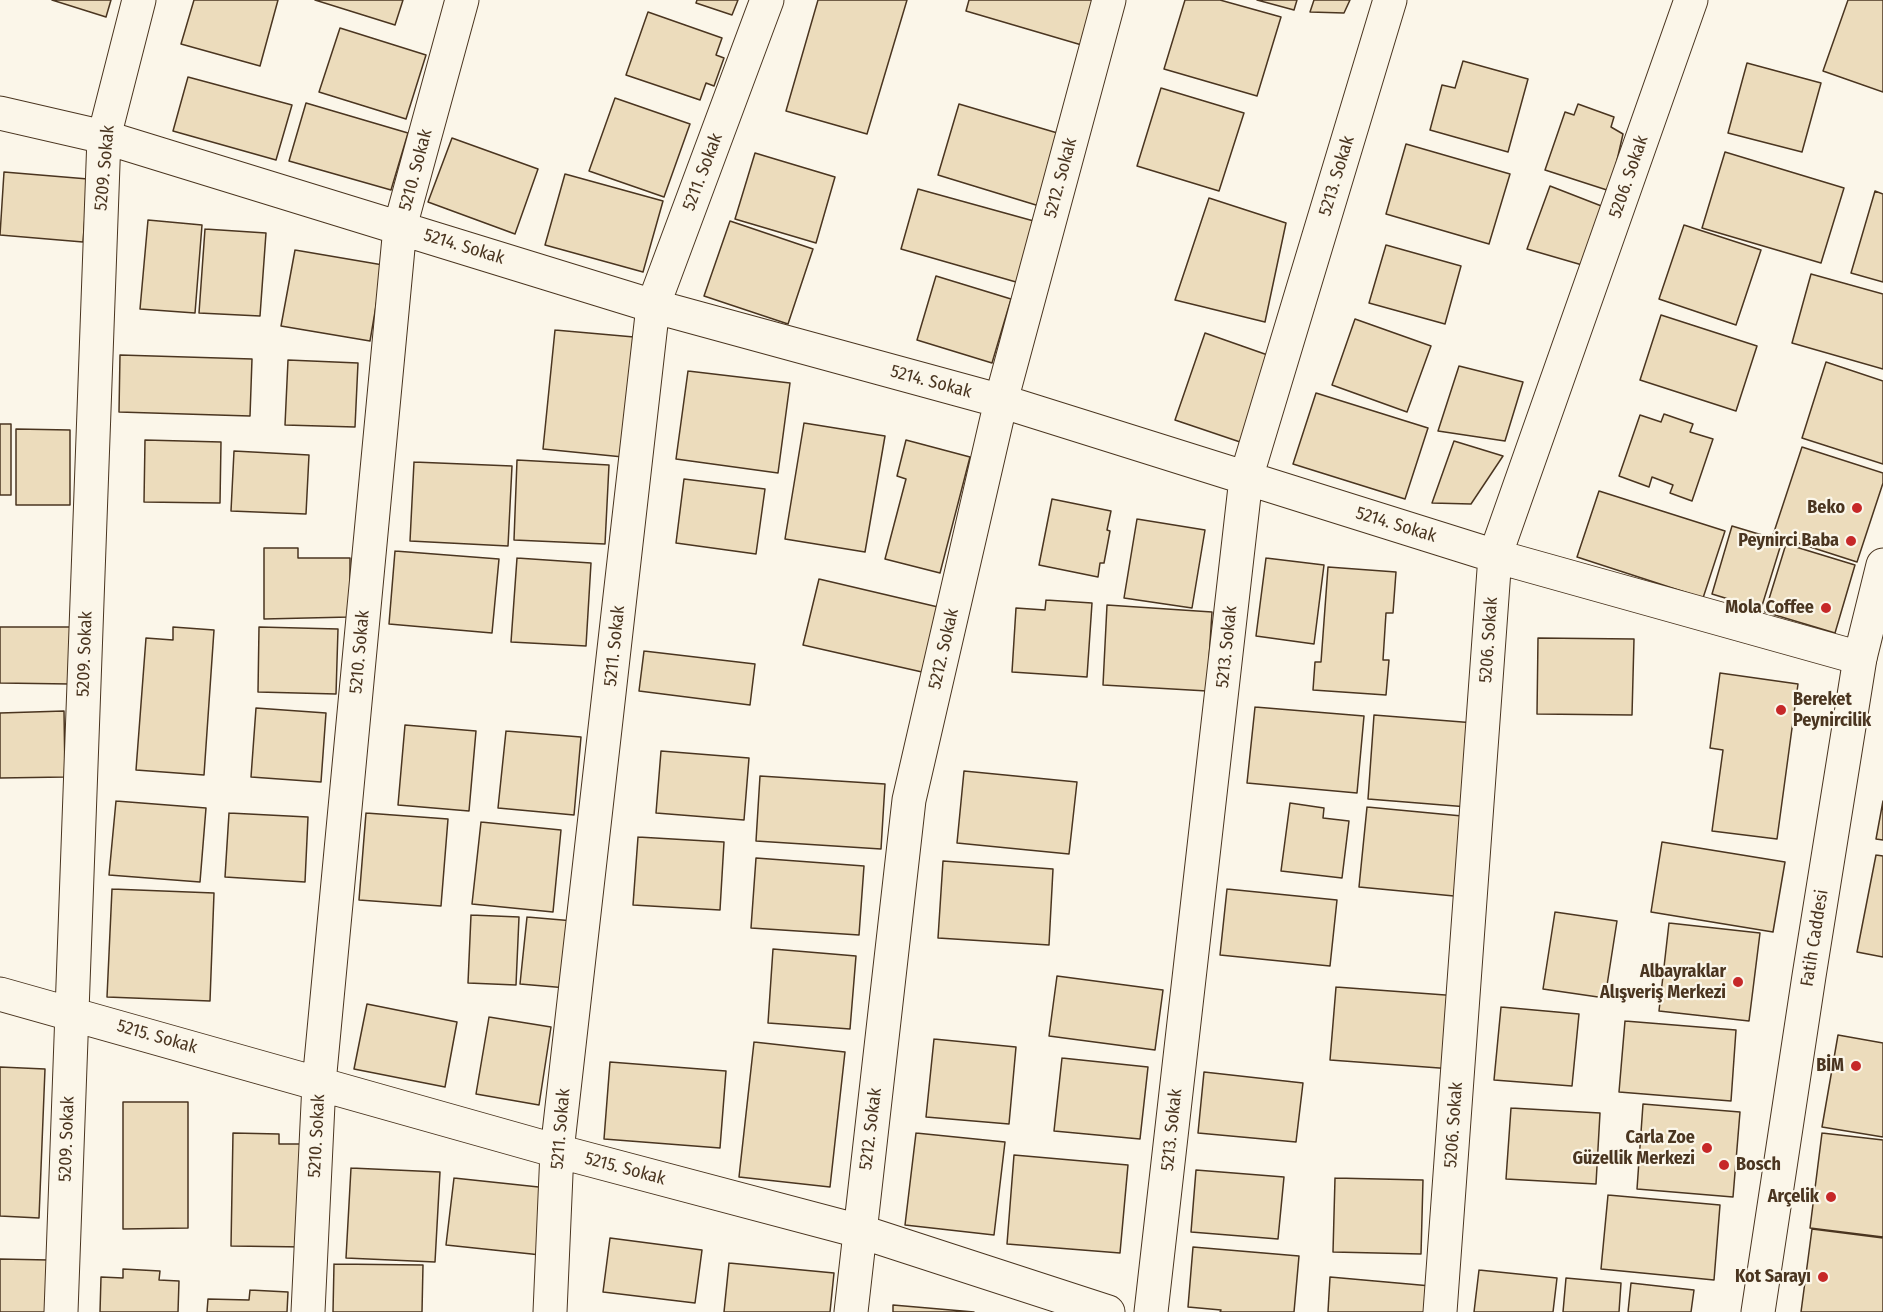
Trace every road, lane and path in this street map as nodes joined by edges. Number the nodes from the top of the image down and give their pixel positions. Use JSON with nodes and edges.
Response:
{"nodes":[{"id":1,"x":139,"y":0,"type":"edge"},
{"id":2,"x":462,"y":0,"type":"edge"},
{"id":3,"x":767,"y":0,"type":"edge"},
{"id":4,"x":1109,"y":0,"type":"edge"},
{"id":5,"x":1390,"y":0,"type":"edge"},
{"id":6,"x":1691,"y":0,"type":"edge"},
{"id":7,"x":0,"y":113,"type":"edge"},
{"id":8,"x":104,"y":137,"type":"junction"},
{"id":9,"x":400,"y":227,"type":"junction"},
{"id":10,"x":653,"y":306,"type":"junction"},
{"id":11,"x":1001,"y":401,"type":"junction"},
{"id":12,"x":1246,"y":478,"type":"junction"},
{"id":13,"x":1495,"y":556,"type":"junction"},
{"id":14,"x":1883,"y":566,"type":"edge"},
{"id":15,"x":1878,"y":601,"type":"edge"},
{"id":16,"x":1860,"y":658,"type":"junction"},
{"id":17,"x":0,"y":994,"type":"edge"},
{"id":18,"x":72,"y":1013,"type":"junction"},
{"id":19,"x":319,"y":1083,"type":"junction"},
{"id":20,"x":557,"y":1151,"type":"junction"},
{"id":21,"x":859,"y":1231,"type":"junction"},
{"id":22,"x":61,"y":1312,"type":"edge"},
{"id":23,"x":308,"y":1312,"type":"edge"},
{"id":24,"x":550,"y":1312,"type":"edge"},
{"id":25,"x":851,"y":1312,"type":"edge"},
{"id":26,"x":1108,"y":1312,"type":"edge"},
{"id":27,"x":1151,"y":1312,"type":"edge"},
{"id":28,"x":1440,"y":1312,"type":"edge"},
{"id":29,"x":1758,"y":1312,"type":"edge"}],
"edges":[{"from":1,"to":8,"type":"street","name":"5209. Sokak"},
{"from":2,"to":9,"type":"street","name":"5210. Sokak"},
{"from":3,"to":10,"type":"street","name":"5211. Sokak"},
{"from":4,"to":11,"type":"street","name":"5212. Sokak"},
{"from":5,"to":12,"type":"street","name":"5213. Sokak"},
{"from":6,"to":13,"type":"street","name":"5206. Sokak"},
{"from":7,"to":8,"type":"street","name":"5214. Sokak"},
{"from":8,"to":9,"type":"street","name":"5214. Sokak"},
{"from":8,"to":18,"type":"street","name":"5209. Sokak"},
{"from":9,"to":10,"type":"street","name":"5214. Sokak"},
{"from":9,"to":19,"type":"street","name":"5210. Sokak"},
{"from":10,"to":11,"type":"street","name":"5214. Sokak"},
{"from":10,"to":20,"type":"street","name":"5211. Sokak"},
{"from":11,"to":12,"type":"street","name":"5214. Sokak"},
{"from":11,"to":21,"type":"street","name":"5212. Sokak"},
{"from":12,"to":13,"type":"street","name":"5214. Sokak"},
{"from":12,"to":27,"type":"street","name":"5213. Sokak"},
{"from":13,"to":16,"type":"street","name":"5214. Sokak"},
{"from":13,"to":28,"type":"street","name":"5206. Sokak"},
{"from":14,"to":15,"type":"street","name":"Fatih Caddesi"},
{"from":15,"to":16,"type":"street","name":"Fatih Caddesi"},
{"from":16,"to":29,"type":"street","name":"Fatih Caddesi"},
{"from":17,"to":18,"type":"street","name":"5215. Sokak"},
{"from":18,"to":19,"type":"street","name":"5215. Sokak"},
{"from":18,"to":22,"type":"street","name":"5209. Sokak"},
{"from":19,"to":20,"type":"street","name":"5215. Sokak"},
{"from":19,"to":23,"type":"street","name":"5210. Sokak"},
{"from":20,"to":21,"type":"street","name":"5215. Sokak"},
{"from":20,"to":24,"type":"street","name":"5211. Sokak"},
{"from":21,"to":25,"type":"street","name":"5212. Sokak"},
{"from":21,"to":26,"type":"street","name":"5215. Sokak"}]}
